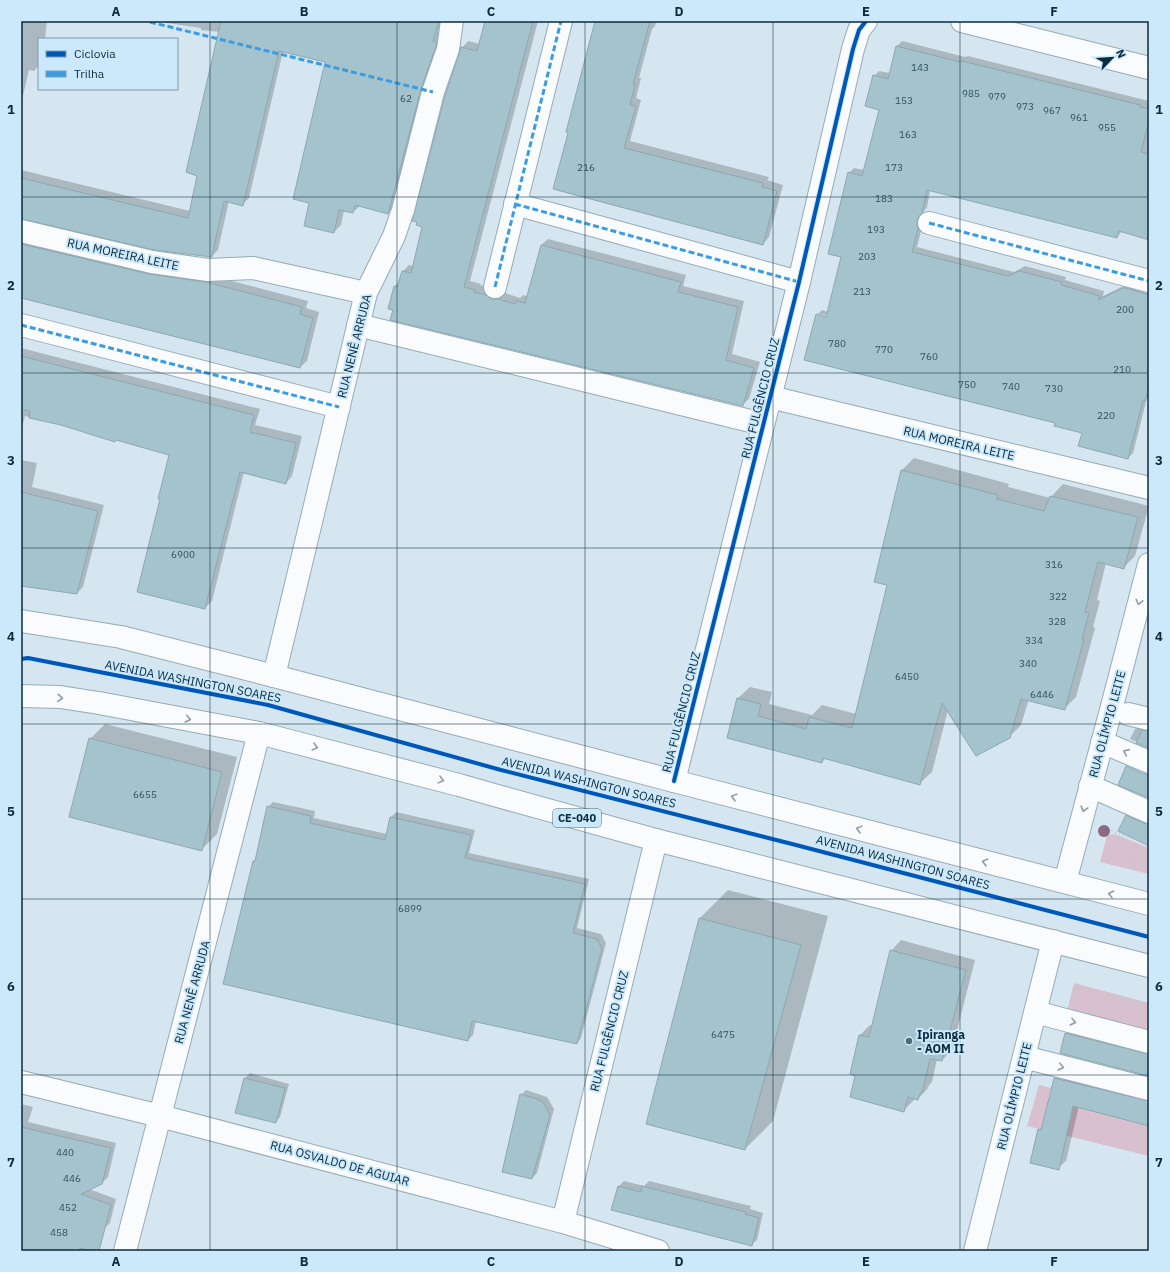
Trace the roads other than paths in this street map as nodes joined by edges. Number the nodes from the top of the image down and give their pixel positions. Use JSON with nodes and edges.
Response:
{"nodes":[{"id":1,"x":452,"y":21,"type":"edge"},
{"id":2,"x":561,"y":21,"type":"edge"},
{"id":3,"x":866,"y":21,"type":"edge"},
{"id":4,"x":962,"y":21,"type":"edge"},
{"id":5,"x":1149,"y":68,"type":"edge"},
{"id":6,"x":515,"y":204,"type":"junction"},
{"id":7,"x":929,"y":223,"type":"dead end"},
{"id":8,"x":21,"y":231,"type":"edge"},
{"id":9,"x":1149,"y":280,"type":"edge"},
{"id":10,"x":799,"y":282,"type":"junction"},
{"id":11,"x":495,"y":287,"type":"dead end"},
{"id":12,"x":366,"y":293,"type":"junction"},
{"id":13,"x":21,"y":325,"type":"edge"},
{"id":14,"x":358,"y":326,"type":"junction"},
{"id":15,"x":770,"y":397,"type":"junction"},
{"id":16,"x":339,"y":407,"type":"junction"},
{"id":17,"x":763,"y":424,"type":"junction"},
{"id":18,"x":1149,"y":488,"type":"edge"},
{"id":19,"x":1149,"y":564,"type":"edge"},
{"id":20,"x":21,"y":621,"type":"edge"},
{"id":21,"x":274,"y":676,"type":"junction"},
{"id":22,"x":21,"y":696,"type":"edge"},
{"id":23,"x":1128,"y":714,"type":"dead end"},
{"id":24,"x":1149,"y":719,"type":"edge"},
{"id":25,"x":259,"y":733,"type":"junction"},
{"id":26,"x":1102,"y":742,"type":"junction"},
{"id":27,"x":1149,"y":762,"type":"edge"},
{"id":28,"x":674,"y":781,"type":"junction"},
{"id":29,"x":1090,"y":786,"type":"junction"},
{"id":30,"x":1149,"y":812,"type":"edge"},
{"id":31,"x":656,"y":840,"type":"junction"},
{"id":32,"x":1065,"y":882,"type":"junction"},
{"id":33,"x":1149,"y":904,"type":"edge"},
{"id":34,"x":1053,"y":941,"type":"junction"},
{"id":35,"x":1149,"y":966,"type":"edge"},
{"id":36,"x":1035,"y":1012,"type":"junction"},
{"id":37,"x":1149,"y":1042,"type":"edge"},
{"id":38,"x":1024,"y":1057,"type":"junction"},
{"id":39,"x":21,"y":1082,"type":"edge"},
{"id":40,"x":1149,"y":1089,"type":"edge"},
{"id":41,"x":160,"y":1116,"type":"junction"},
{"id":42,"x":563,"y":1222,"type":"junction"},
{"id":43,"x":125,"y":1251,"type":"edge"},
{"id":44,"x":658,"y":1251,"type":"edge"},
{"id":45,"x":975,"y":1251,"type":"edge"}],
"edges":[{"from":1,"to":12,"type":"main road","name":"RUA NENÊ ARRUDA"},
{"from":2,"to":6,"type":"main road"},
{"from":3,"to":10,"type":"main road","name":"RUA FULGÊNCIO CRUZ"},
{"from":4,"to":5,"type":"main road"},
{"from":6,"to":10,"type":"main road"},
{"from":6,"to":11,"type":"main road"},
{"from":7,"to":9,"type":"main road"},
{"from":8,"to":12,"type":"main road","name":"RUA MOREIRA LEITE"},
{"from":10,"to":15,"type":"main road","name":"RUA FULGÊNCIO CRUZ"},
{"from":12,"to":14,"type":"main road","name":"RUA NENÊ ARRUDA"},
{"from":13,"to":16,"type":"main road"},
{"from":14,"to":16,"type":"main road","name":"RUA NENÊ ARRUDA"},
{"from":14,"to":17,"type":"main road"},
{"from":15,"to":17,"type":"main road","name":"RUA FULGÊNCIO CRUZ"},
{"from":15,"to":18,"type":"main road","name":"RUA MOREIRA LEITE"},
{"from":16,"to":21,"type":"main road","name":"RUA NENÊ ARRUDA"},
{"from":17,"to":28,"type":"main road","name":"RUA FULGÊNCIO CRUZ"},
{"from":19,"to":26,"type":"main road","name":"RUA OLÍMPIO LEITE","one_way":true},
{"from":20,"to":21,"type":"main road","name":"AVENIDA WASHINGTON SOARES"},
{"from":21,"to":28,"type":"main road","name":"AVENIDA WASHINGTON SOARES"},
{"from":22,"to":25,"type":"main road","number":"CE-040","one_way":true},
{"from":23,"to":24,"type":"main road"},
{"from":25,"to":31,"type":"main road","number":"CE-040","one_way":true},
{"from":25,"to":41,"type":"main road","name":"RUA NENÊ ARRUDA"},
{"from":27,"to":26,"type":"main road","one_way":true},
{"from":26,"to":29,"type":"main road","name":"RUA OLÍMPIO LEITE"},
{"from":32,"to":28,"type":"main road","name":"AVENIDA WASHINGTON SOARES","one_way":true},
{"from":29,"to":30,"type":"main road"},
{"from":29,"to":32,"type":"main road","name":"RUA OLÍMPIO LEITE","one_way":true},
{"from":31,"to":34,"type":"main road","number":"CE-040"},
{"from":31,"to":42,"type":"main road","name":"RUA FULGÊNCIO CRUZ"},
{"from":33,"to":32,"type":"main road","name":"AVENIDA WASHINGTON SOARES","one_way":true},
{"from":34,"to":35,"type":"main road","number":"CE-040"},
{"from":34,"to":36,"type":"main road","name":"RUA OLÍMPIO LEITE"},
{"from":36,"to":37,"type":"main road","one_way":true},
{"from":36,"to":38,"type":"main road","name":"RUA OLÍMPIO LEITE"},
{"from":38,"to":40,"type":"main road","one_way":true},
{"from":38,"to":45,"type":"main road","name":"RUA OLÍMPIO LEITE"},
{"from":39,"to":41,"type":"main road","name":"RUA OSVALDO DE AGUIAR"},
{"from":41,"to":42,"type":"main road","name":"RUA OSVALDO DE AGUIAR"},
{"from":41,"to":43,"type":"main road","name":"RUA NENÊ ARRUDA"},
{"from":42,"to":44,"type":"main road","name":"RUA OSVALDO DE AGUIAR"}]}
